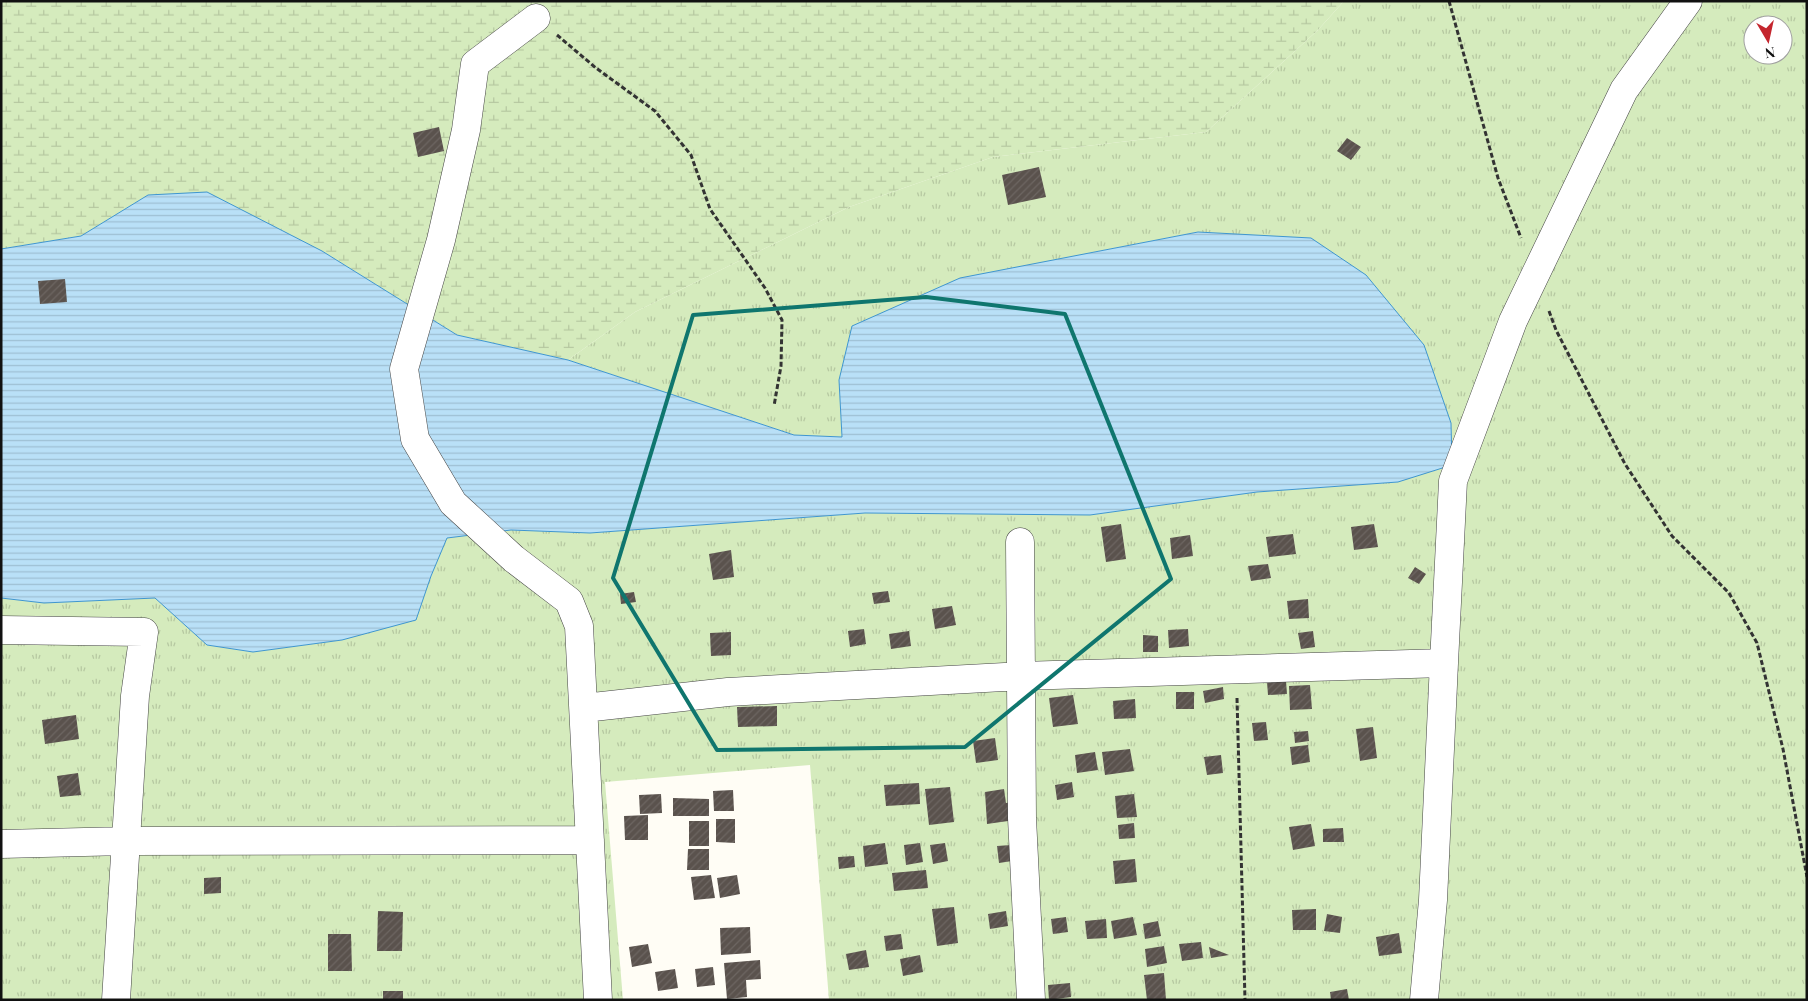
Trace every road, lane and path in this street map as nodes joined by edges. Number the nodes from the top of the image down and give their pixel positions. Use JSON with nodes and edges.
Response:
{"nodes":[{"id":1,"x":1449,"y":1,"type":"edge"},
{"id":2,"x":1688,"y":1,"type":"edge"},
{"id":3,"x":536,"y":18,"type":"joint"},
{"id":4,"x":1522,"y":240,"type":"dead end"},
{"id":5,"x":1546,"y":303,"type":"dead end"},
{"id":6,"x":774,"y":406,"type":"dead end"},
{"id":7,"x":1020,"y":542,"type":"dead end"},
{"id":8,"x":1,"y":630,"type":"edge"},
{"id":9,"x":1444,"y":663,"type":"junction"},
{"id":10,"x":1020,"y":676,"type":"junction"},
{"id":11,"x":1237,"y":695,"type":"dead end"},
{"id":12,"x":584,"y":708,"type":"junction"},
{"id":13,"x":590,"y":840,"type":"junction"},
{"id":14,"x":126,"y":841,"type":"junction"},
{"id":15,"x":1,"y":844,"type":"edge"},
{"id":16,"x":1807,"y":877,"type":"edge"},
{"id":17,"x":116,"y":1000,"type":"edge"},
{"id":18,"x":598,"y":1000,"type":"edge"},
{"id":19,"x":1032,"y":1000,"type":"edge"},
{"id":20,"x":1246,"y":1000,"type":"edge"},
{"id":21,"x":1424,"y":1000,"type":"edge"}],
"edges":[{"from":1,"to":4,"type":"path"},
{"from":2,"to":9,"type":"street"},
{"from":3,"to":6,"type":"path"},
{"from":3,"to":12,"type":"street"},
{"from":5,"to":16,"type":"path"},
{"from":7,"to":10,"type":"street"},
{"from":8,"to":14,"type":"street"},
{"from":9,"to":10,"type":"street"},
{"from":9,"to":21,"type":"street"},
{"from":10,"to":12,"type":"street"},
{"from":10,"to":19,"type":"street"},
{"from":11,"to":20,"type":"path"},
{"from":12,"to":13,"type":"street"},
{"from":13,"to":14,"type":"street"},
{"from":13,"to":18,"type":"street"},
{"from":14,"to":15,"type":"street"},
{"from":14,"to":17,"type":"street"}]}
